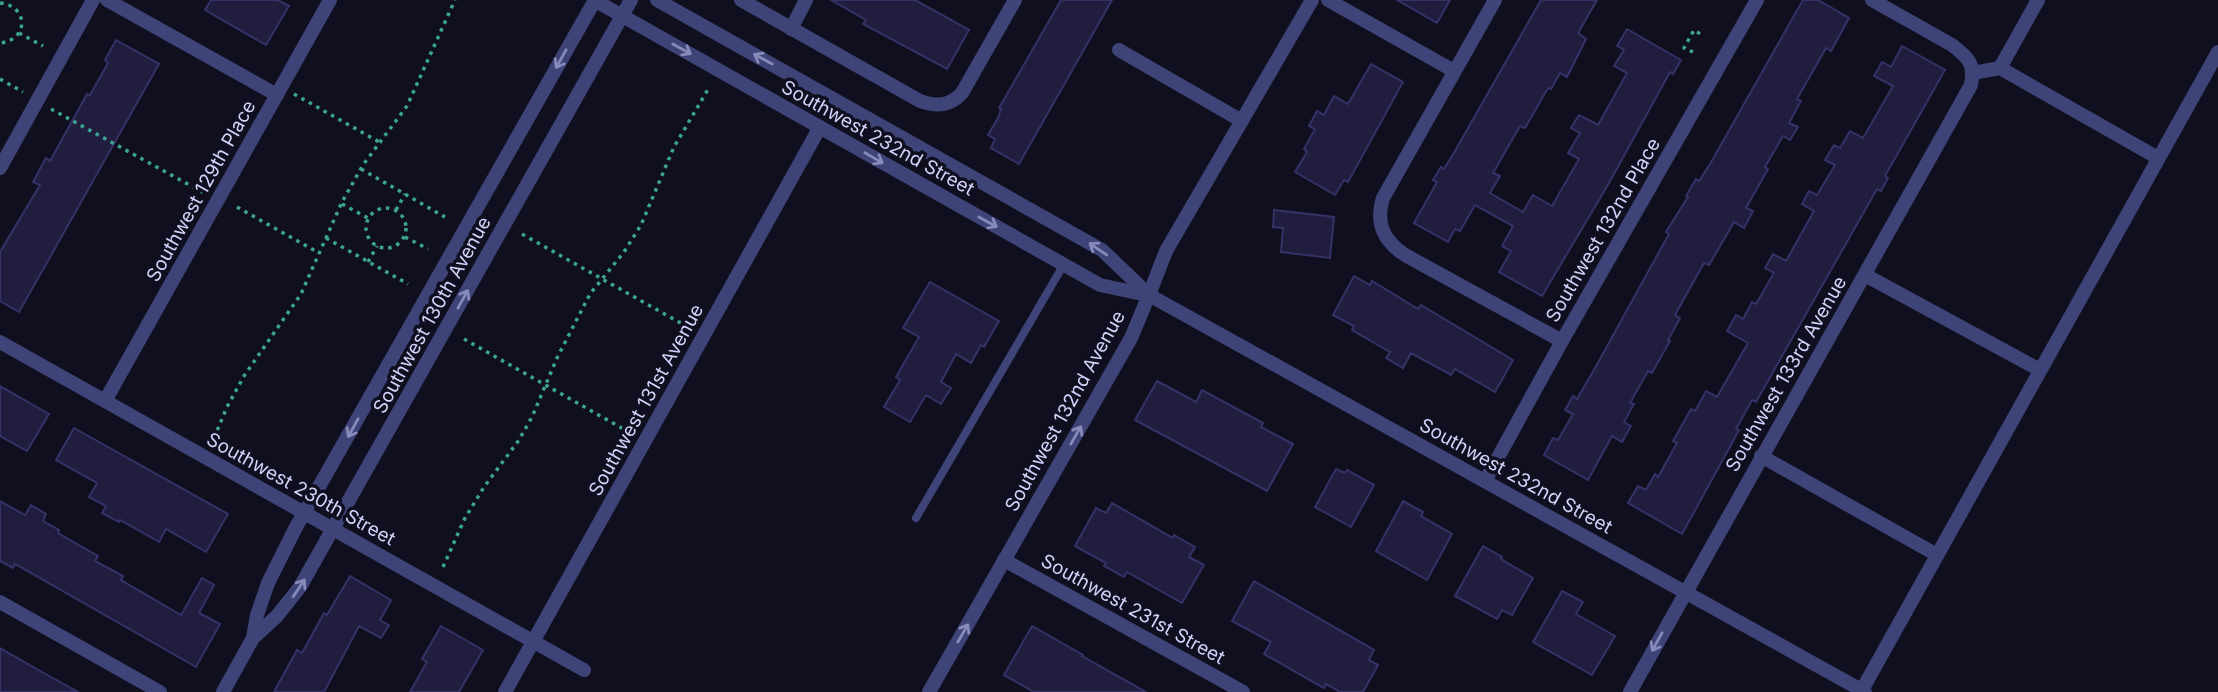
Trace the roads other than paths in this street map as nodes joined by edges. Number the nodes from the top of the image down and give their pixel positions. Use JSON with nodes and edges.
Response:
{"nodes":[{"id":1,"x":93,"y":0,"type":"edge"},
{"id":2,"x":107,"y":0,"type":"edge"},
{"id":3,"x":330,"y":0,"type":"edge"},
{"id":4,"x":595,"y":0,"type":"edge"},
{"id":5,"x":631,"y":0,"type":"edge"},
{"id":6,"x":657,"y":0,"type":"edge"},
{"id":7,"x":741,"y":0,"type":"edge"},
{"id":8,"x":806,"y":0,"type":"edge"},
{"id":9,"x":1015,"y":0,"type":"edge"},
{"id":10,"x":1312,"y":0,"type":"edge"},
{"id":11,"x":1328,"y":0,"type":"edge"},
{"id":12,"x":1495,"y":0,"type":"edge"},
{"id":13,"x":1756,"y":0,"type":"edge"},
{"id":14,"x":1872,"y":0,"type":"edge"},
{"id":15,"x":2038,"y":0,"type":"edge"},
{"id":16,"x":622,"y":16,"type":"junction"},
{"id":17,"x":791,"y":29,"type":"junction"},
{"id":18,"x":1119,"y":50,"type":"dead end"},
{"id":19,"x":2218,"y":52,"type":"edge"},
{"id":20,"x":2000,"y":68,"type":"junction"},
{"id":21,"x":1454,"y":71,"type":"junction"},
{"id":22,"x":1973,"y":73,"type":"junction"},
{"id":23,"x":284,"y":94,"type":"junction"},
{"id":24,"x":1242,"y":121,"type":"junction"},
{"id":25,"x":820,"y":127,"type":"junction"},
{"id":26,"x":2158,"y":158,"type":"junction"},
{"id":27,"x":0,"y":169,"type":"edge"},
{"id":28,"x":1063,"y":264,"type":"junction"},
{"id":29,"x":1865,"y":275,"type":"junction"},
{"id":30,"x":1149,"y":295,"type":"junction"},
{"id":31,"x":1562,"y":341,"type":"junction"},
{"id":32,"x":0,"y":342,"type":"edge"},
{"id":33,"x":2040,"y":370,"type":"junction"},
{"id":34,"x":105,"y":401,"type":"junction"},
{"id":35,"x":1761,"y":456,"type":"junction"},
{"id":36,"x":1485,"y":481,"type":"junction"},
{"id":37,"x":304,"y":513,"type":"junction"},
{"id":38,"x":916,"y":518,"type":"dead end"},
{"id":39,"x":333,"y":529,"type":"junction"},
{"id":40,"x":1937,"y":555,"type":"junction"},
{"id":41,"x":1004,"y":560,"type":"junction"},
{"id":42,"x":1685,"y":592,"type":"junction"},
{"id":43,"x":0,"y":602,"type":"edge"},
{"id":44,"x":253,"y":638,"type":"junction"},
{"id":45,"x":533,"y":641,"type":"junction"},
{"id":46,"x":584,"y":670,"type":"dead end"},
{"id":47,"x":1863,"y":691,"type":"edge"},
{"id":48,"x":160,"y":692,"type":"edge"},
{"id":49,"x":223,"y":692,"type":"edge"},
{"id":50,"x":505,"y":692,"type":"edge"},
{"id":51,"x":929,"y":692,"type":"edge"},
{"id":52,"x":1243,"y":692,"type":"edge"},
{"id":53,"x":1630,"y":692,"type":"edge"}],
"edges":[{"from":1,"to":27,"type":"street"},
{"from":2,"to":23,"type":"street"},
{"from":3,"to":23,"type":"street","name":"Southwest 129th Place"},
{"from":4,"to":16,"type":"street","name":"Southwest 232nd Street"},
{"from":4,"to":37,"type":"street","name":"Southwest 130th Avenue","one_way":true},
{"from":5,"to":16,"type":"street","name":"Southwest 130th Avenue"},
{"from":30,"to":6,"type":"street","name":"Southwest 232nd Street","one_way":true},
{"from":7,"to":17,"type":"street"},
{"from":8,"to":17,"type":"street"},
{"from":9,"to":17,"type":"street"},
{"from":10,"to":24,"type":"street","name":"Southwest 132nd Avenue"},
{"from":11,"to":21,"type":"street"},
{"from":12,"to":21,"type":"street"},
{"from":13,"to":31,"type":"street","name":"Southwest 132nd Place"},
{"from":14,"to":22,"type":"street"},
{"from":15,"to":20,"type":"street"},
{"from":16,"to":25,"type":"street","name":"Southwest 232nd Street","one_way":true},
{"from":39,"to":16,"type":"street","name":"Southwest 130th Avenue","one_way":true},
{"from":18,"to":24,"type":"street"},
{"from":19,"to":26,"type":"street"},
{"from":20,"to":22,"type":"street"},
{"from":20,"to":26,"type":"street"},
{"from":21,"to":31,"type":"street"},
{"from":22,"to":29,"type":"street","name":"Southwest 133rd Avenue"},
{"from":23,"to":34,"type":"street","name":"Southwest 129th Place"},
{"from":24,"to":30,"type":"street","name":"Southwest 132nd Avenue"},
{"from":25,"to":28,"type":"street","name":"Southwest 232nd Street","one_way":true},
{"from":25,"to":45,"type":"street","name":"Southwest 131st Avenue"},
{"from":26,"to":33,"type":"street"},
{"from":28,"to":30,"type":"street","name":"Southwest 232nd Street"},
{"from":28,"to":38,"type":"lane"},
{"from":29,"to":33,"type":"street"},
{"from":29,"to":35,"type":"street","name":"Southwest 133rd Avenue"},
{"from":30,"to":36,"type":"street","name":"Southwest 232nd Street"},
{"from":41,"to":30,"type":"street","name":"Southwest 132nd Avenue","one_way":true},
{"from":31,"to":36,"type":"street","name":"Southwest 132nd Place"},
{"from":32,"to":34,"type":"street","name":"Southwest 230th Street"},
{"from":33,"to":40,"type":"street"},
{"from":34,"to":37,"type":"street","name":"Southwest 230th Street"},
{"from":35,"to":40,"type":"street"},
{"from":35,"to":42,"type":"street","name":"Southwest 133rd Avenue"},
{"from":36,"to":42,"type":"street","name":"Southwest 232nd Street"},
{"from":37,"to":39,"type":"street","name":"Southwest 230th Street"},
{"from":37,"to":44,"type":"street","name":"Southwest 130th Avenue"},
{"from":44,"to":39,"type":"street","name":"Southwest 130th Avenue","one_way":true},
{"from":39,"to":45,"type":"street","name":"Southwest 230th Street"},
{"from":40,"to":47,"type":"street"},
{"from":51,"to":41,"type":"street","name":"Southwest 132nd Avenue","one_way":true},
{"from":41,"to":52,"type":"street","name":"Southwest 231st Street"},
{"from":42,"to":47,"type":"street","name":"Southwest 232nd Street"},
{"from":42,"to":53,"type":"street","name":"Southwest 133rd Avenue","one_way":true},
{"from":43,"to":48,"type":"street"},
{"from":44,"to":49,"type":"street","name":"Southwest 130th Avenue"},
{"from":45,"to":46,"type":"street","name":"Southwest 230th Street"},
{"from":45,"to":50,"type":"street","name":"Southwest 131st Avenue"}]}
